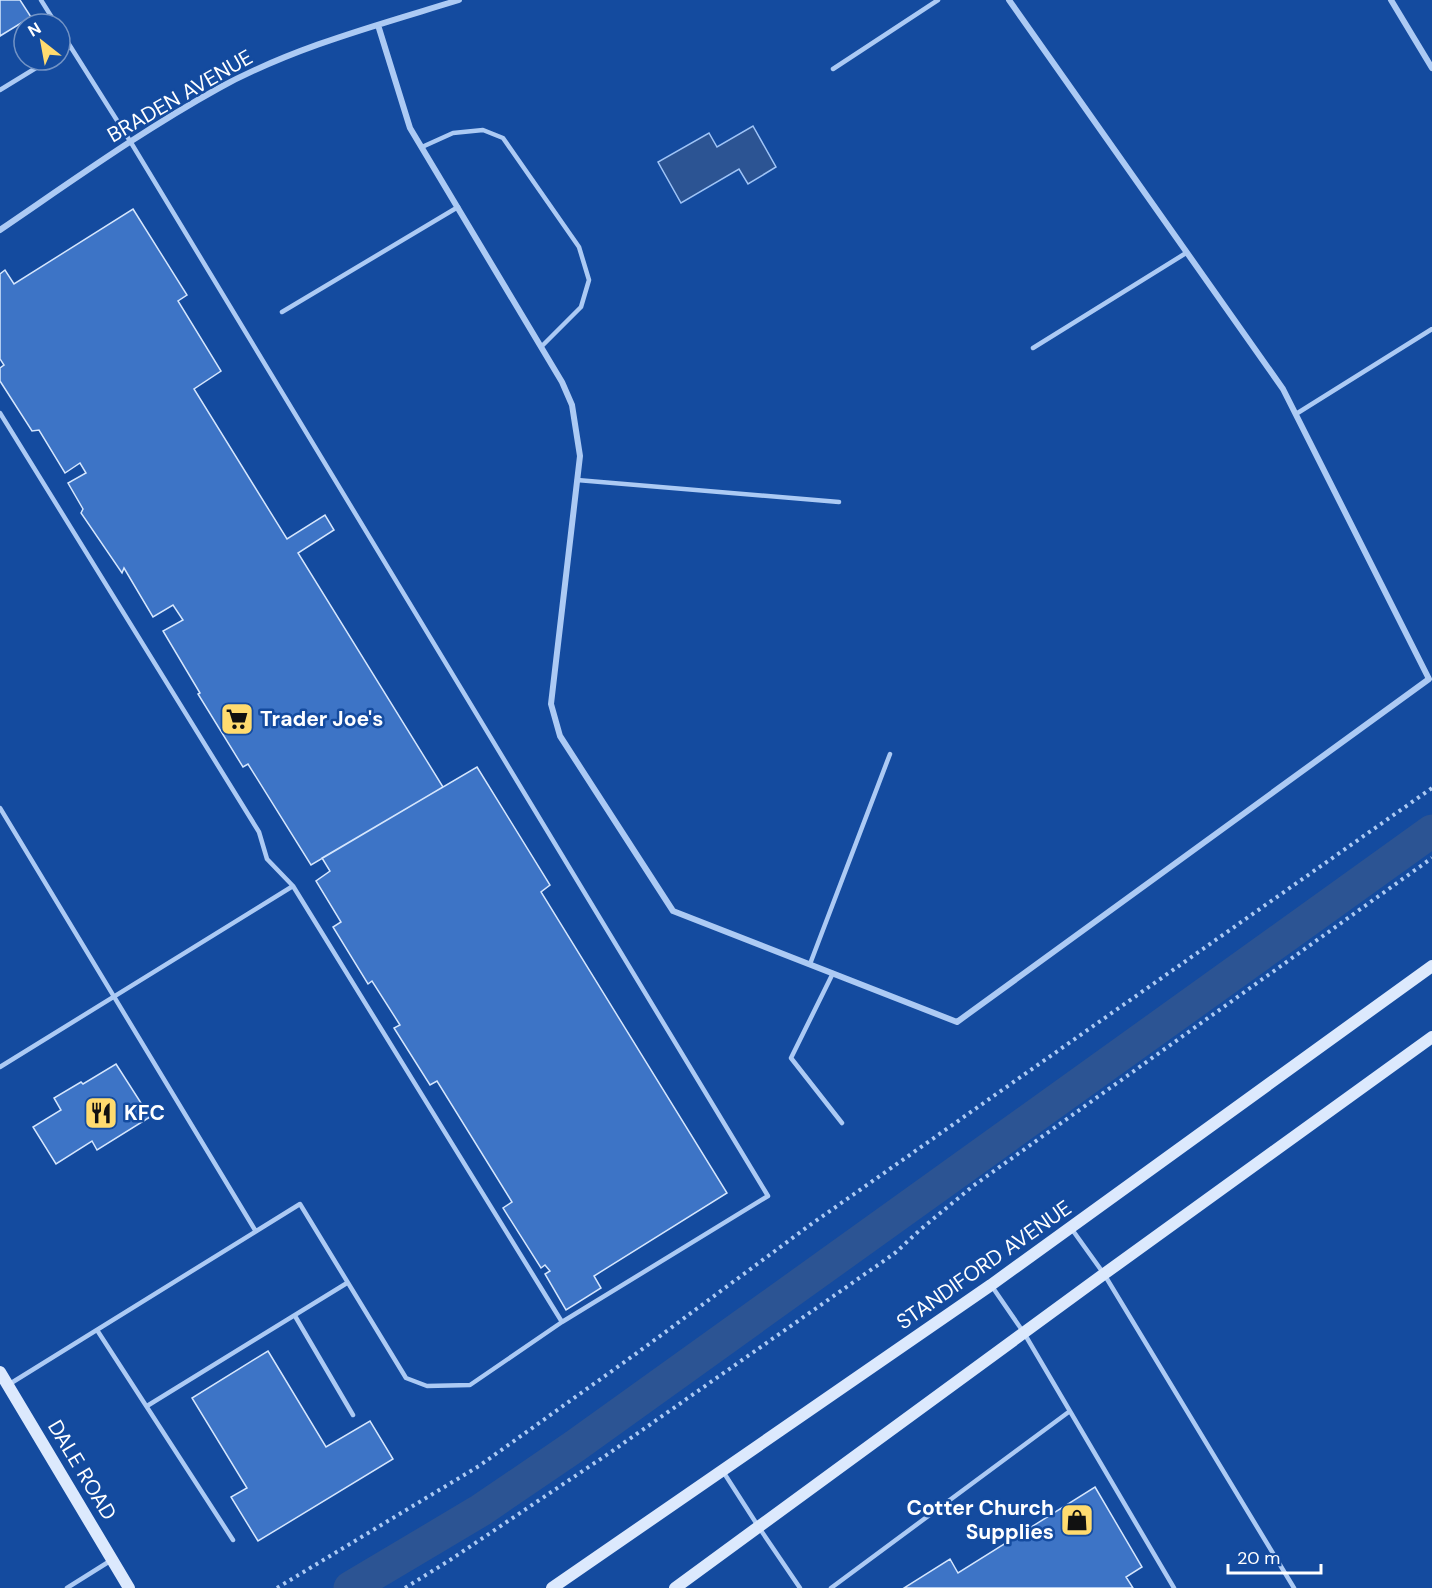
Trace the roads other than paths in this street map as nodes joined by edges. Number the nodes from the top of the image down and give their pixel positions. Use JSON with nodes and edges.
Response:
{"nodes":[{"id":1,"x":459,"y":0,"type":"edge"},
{"id":2,"x":938,"y":0,"type":"edge"},
{"id":3,"x":1009,"y":0,"type":"edge"},
{"id":4,"x":1391,"y":0,"type":"edge"},
{"id":5,"x":378,"y":25,"type":"junction"},
{"id":6,"x":72,"y":49,"type":"edge"},
{"id":7,"x":1432,"y":68,"type":"edge"},
{"id":8,"x":833,"y":69,"type":"dead end"},
{"id":9,"x":29,"y":72,"type":"edge"},
{"id":10,"x":0,"y":90,"type":"edge"},
{"id":11,"x":130,"y":141,"type":"junction"},
{"id":12,"x":422,"y":147,"type":"junction"},
{"id":13,"x":458,"y":207,"type":"junction"},
{"id":14,"x":0,"y":230,"type":"edge"},
{"id":15,"x":1186,"y":253,"type":"junction"},
{"id":16,"x":282,"y":312,"type":"dead end"},
{"id":17,"x":1432,"y":329,"type":"edge"},
{"id":18,"x":541,"y":347,"type":"junction"},
{"id":19,"x":1033,"y":348,"type":"dead end"},
{"id":20,"x":0,"y":413,"type":"edge"},
{"id":21,"x":1296,"y":414,"type":"junction"},
{"id":22,"x":577,"y":480,"type":"junction"},
{"id":23,"x":839,"y":502,"type":"dead end"},
{"id":24,"x":890,"y":754,"type":"dead end"},
{"id":25,"x":0,"y":808,"type":"edge"},
{"id":26,"x":293,"y":886,"type":"junction"},
{"id":27,"x":810,"y":964,"type":"junction"},
{"id":28,"x":1432,"y":966,"type":"edge"},
{"id":29,"x":833,"y":973,"type":"junction"},
{"id":30,"x":113,"y":996,"type":"junction"},
{"id":31,"x":1432,"y":1036,"type":"edge"},
{"id":32,"x":0,"y":1067,"type":"edge"},
{"id":33,"x":842,"y":1123,"type":"dead end"},
{"id":34,"x":1071,"y":1227,"type":"junction"},
{"id":35,"x":255,"y":1230,"type":"junction"},
{"id":36,"x":1104,"y":1274,"type":"junction"},
{"id":37,"x":347,"y":1283,"type":"junction"},
{"id":38,"x":991,"y":1285,"type":"junction"},
{"id":39,"x":295,"y":1316,"type":"junction"},
{"id":40,"x":562,"y":1322,"type":"junction"},
{"id":41,"x":97,"y":1329,"type":"junction"},
{"id":42,"x":1024,"y":1333,"type":"junction"},
{"id":43,"x":0,"y":1372,"type":"edge"},
{"id":44,"x":8,"y":1385,"type":"junction"},
{"id":45,"x":147,"y":1407,"type":"junction"},
{"id":46,"x":1070,"y":1411,"type":"junction"},
{"id":47,"x":353,"y":1415,"type":"dead end"},
{"id":48,"x":722,"y":1470,"type":"junction"},
{"id":49,"x":758,"y":1526,"type":"junction"},
{"id":50,"x":233,"y":1540,"type":"dead end"},
{"id":51,"x":113,"y":1559,"type":"junction"},
{"id":52,"x":67,"y":1588,"type":"edge"},
{"id":53,"x":129,"y":1588,"type":"edge"},
{"id":54,"x":552,"y":1588,"type":"edge"},
{"id":55,"x":675,"y":1588,"type":"edge"},
{"id":56,"x":800,"y":1588,"type":"edge"},
{"id":57,"x":831,"y":1588,"type":"edge"},
{"id":58,"x":1174,"y":1588,"type":"edge"},
{"id":59,"x":1293,"y":1588,"type":"edge"}],
"edges":[{"from":1,"to":5,"type":"street","name":"BRADEN AVENUE"},
{"from":2,"to":8,"type":"lane"},
{"from":3,"to":15,"type":"street"},
{"from":4,"to":7,"type":"street"},
{"from":5,"to":11,"type":"street","name":"BRADEN AVENUE"},
{"from":5,"to":12,"type":"street"},
{"from":6,"to":11,"type":"lane"},
{"from":9,"to":10,"type":"lane"},
{"from":11,"to":14,"type":"street","name":"BRADEN AVENUE"},
{"from":11,"to":40,"type":"lane"},
{"from":12,"to":13,"type":"street"},
{"from":12,"to":18,"type":"lane"},
{"from":13,"to":16,"type":"lane"},
{"from":13,"to":18,"type":"street"},
{"from":15,"to":19,"type":"lane"},
{"from":15,"to":21,"type":"street"},
{"from":17,"to":21,"type":"lane"},
{"from":18,"to":22,"type":"street"},
{"from":20,"to":26,"type":"lane"},
{"from":21,"to":29,"type":"street"},
{"from":22,"to":23,"type":"lane"},
{"from":22,"to":27,"type":"street"},
{"from":24,"to":27,"type":"lane"},
{"from":25,"to":30,"type":"lane"},
{"from":26,"to":30,"type":"lane"},
{"from":26,"to":40,"type":"lane"},
{"from":27,"to":29,"type":"street"},
{"from":28,"to":34,"type":"main road","name":"STANDIFORD AVENUE"},
{"from":29,"to":33,"type":"lane"},
{"from":30,"to":32,"type":"lane"},
{"from":30,"to":35,"type":"lane"},
{"from":31,"to":36,"type":"main road"},
{"from":34,"to":36,"type":"lane"},
{"from":34,"to":38,"type":"main road","name":"STANDIFORD AVENUE"},
{"from":35,"to":37,"type":"lane"},
{"from":35,"to":41,"type":"lane"},
{"from":36,"to":42,"type":"main road"},
{"from":36,"to":59,"type":"lane"},
{"from":37,"to":39,"type":"lane"},
{"from":37,"to":40,"type":"lane"},
{"from":38,"to":42,"type":"lane"},
{"from":38,"to":48,"type":"main road","name":"STANDIFORD AVENUE"},
{"from":39,"to":45,"type":"lane"},
{"from":39,"to":47,"type":"lane"},
{"from":41,"to":44,"type":"lane"},
{"from":41,"to":45,"type":"lane"},
{"from":42,"to":46,"type":"lane"},
{"from":42,"to":49,"type":"main road"},
{"from":43,"to":44,"type":"main road","name":"DALE ROAD"},
{"from":44,"to":51,"type":"main road","name":"DALE ROAD"},
{"from":45,"to":50,"type":"lane"},
{"from":46,"to":57,"type":"lane"},
{"from":46,"to":58,"type":"lane"},
{"from":48,"to":49,"type":"lane"},
{"from":48,"to":54,"type":"main road","name":"STANDIFORD AVENUE"},
{"from":49,"to":55,"type":"main road"},
{"from":49,"to":56,"type":"lane"},
{"from":51,"to":52,"type":"lane"},
{"from":51,"to":53,"type":"main road","name":"DALE ROAD"}]}
